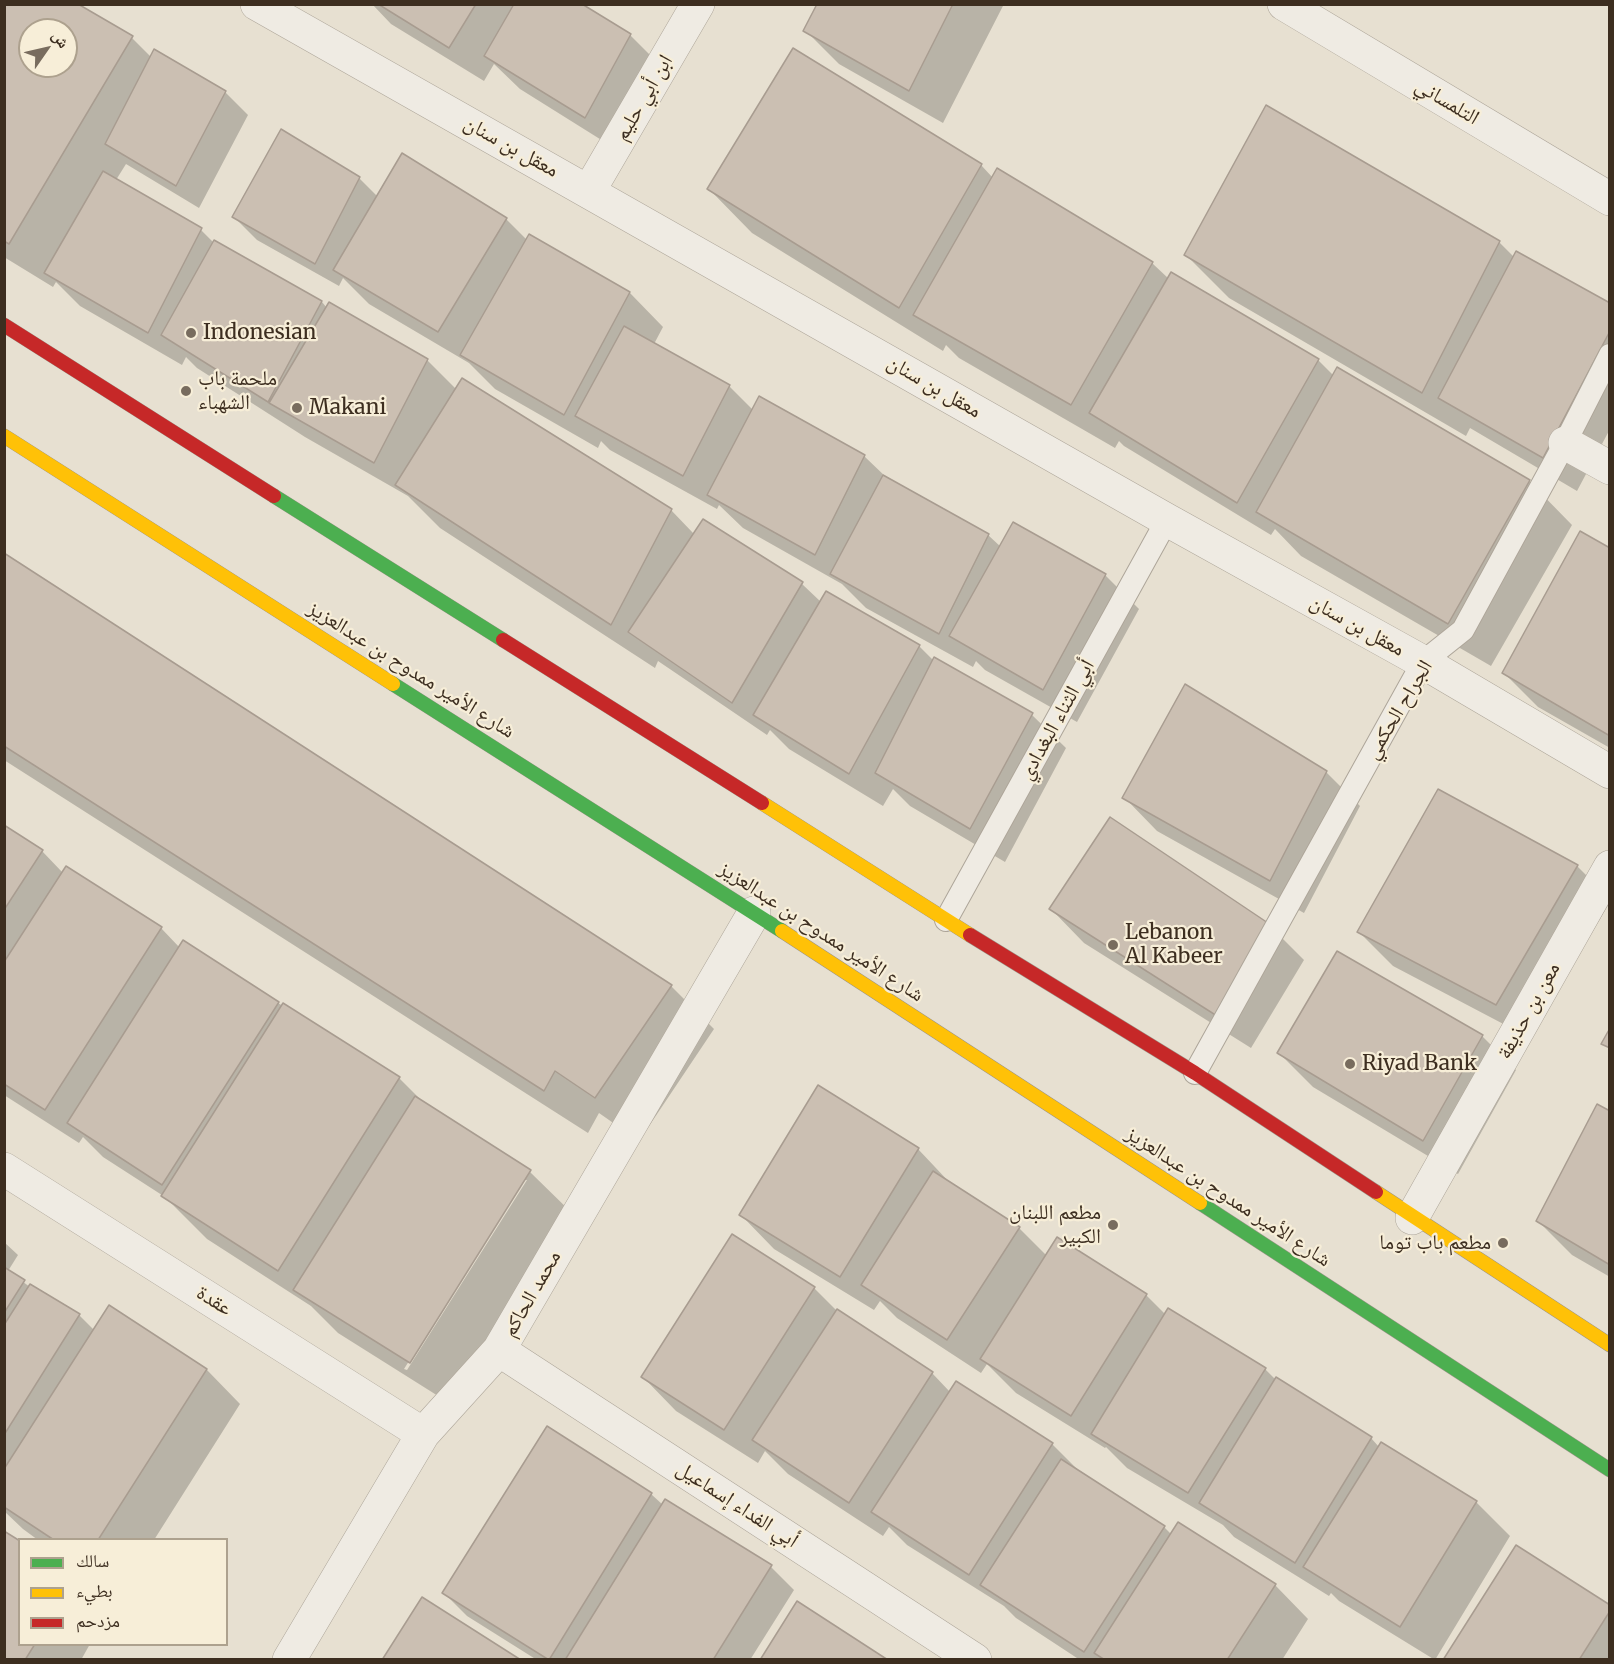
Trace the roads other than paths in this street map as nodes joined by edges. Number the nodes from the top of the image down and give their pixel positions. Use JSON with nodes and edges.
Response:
{"nodes":[{"id":1,"x":257,"y":4,"type":"edge"},
{"id":2,"x":698,"y":4,"type":"edge"},
{"id":3,"x":1284,"y":4,"type":"edge"},
{"id":4,"x":589,"y":191,"type":"junction"},
{"id":5,"x":1610,"y":199,"type":"edge"},
{"id":6,"x":4,"y":325,"type":"edge"},
{"id":7,"x":1610,"y":355,"type":"edge"},
{"id":8,"x":4,"y":436,"type":"edge"},
{"id":9,"x":1565,"y":443,"type":"junction"},
{"id":10,"x":1610,"y":468,"type":"edge"},
{"id":11,"x":1167,"y":520,"type":"junction"},
{"id":12,"x":1423,"y":662,"type":"junction"},
{"id":13,"x":1610,"y":772,"type":"edge"},
{"id":14,"x":1610,"y":867,"type":"edge"},
{"id":15,"x":754,"y":913,"type":"junction"},
{"id":16,"x":946,"y":920,"type":"junction"},
{"id":17,"x":1195,"y":1073,"type":"junction"},
{"id":18,"x":4,"y":1169,"type":"edge"},
{"id":19,"x":1412,"y":1218,"type":"junction"},
{"id":20,"x":1610,"y":1345,"type":"edge"},
{"id":21,"x":499,"y":1350,"type":"junction"},
{"id":22,"x":423,"y":1434,"type":"junction"},
{"id":23,"x":1610,"y":1470,"type":"edge"},
{"id":24,"x":289,"y":1659,"type":"edge"},
{"id":25,"x":975,"y":1659,"type":"edge"}],
"edges":[{"from":1,"to":4,"type":"street","name":"معقل بن سنان"},
{"from":2,"to":4,"type":"street","name":"ابن أبي حليم"},
{"from":3,"to":5,"type":"street","name":"التلمساني"},
{"from":4,"to":11,"type":"street","name":"معقل بن سنان"},
{"from":6,"to":16,"type":"street"},
{"from":7,"to":9,"type":"lane","name":"الجراح الحكمي"},
{"from":8,"to":15,"type":"street","name":"شارع الأمير ممدوح بن عبدالعزيز"},
{"from":9,"to":10,"type":"street"},
{"from":9,"to":12,"type":"lane","name":"الجراح الحكمي"},
{"from":11,"to":12,"type":"street","name":"معقل بن سنان"},
{"from":11,"to":16,"type":"lane","name":"أبي الثناء البغدادي"},
{"from":12,"to":13,"type":"street","name":"معقل بن سنان"},
{"from":12,"to":17,"type":"lane","name":"الجراح الحكمي"},
{"from":14,"to":19,"type":"street","name":"معن بن حذيفة"},
{"from":15,"to":21,"type":"street","name":"محمد الحاكم"},
{"from":15,"to":23,"type":"street","name":"شارع الأمير ممدوح بن عبدالعزيز"},
{"from":16,"to":17,"type":"street"},
{"from":17,"to":19,"type":"street"},
{"from":18,"to":22,"type":"street","name":"عقدة"},
{"from":19,"to":20,"type":"street"},
{"from":21,"to":22,"type":"street","name":"محمد الحاكم"},
{"from":21,"to":25,"type":"street","name":"أبي الفداء إسماعيل"},
{"from":22,"to":24,"type":"street","name":"محمد الحاكم"}]}
